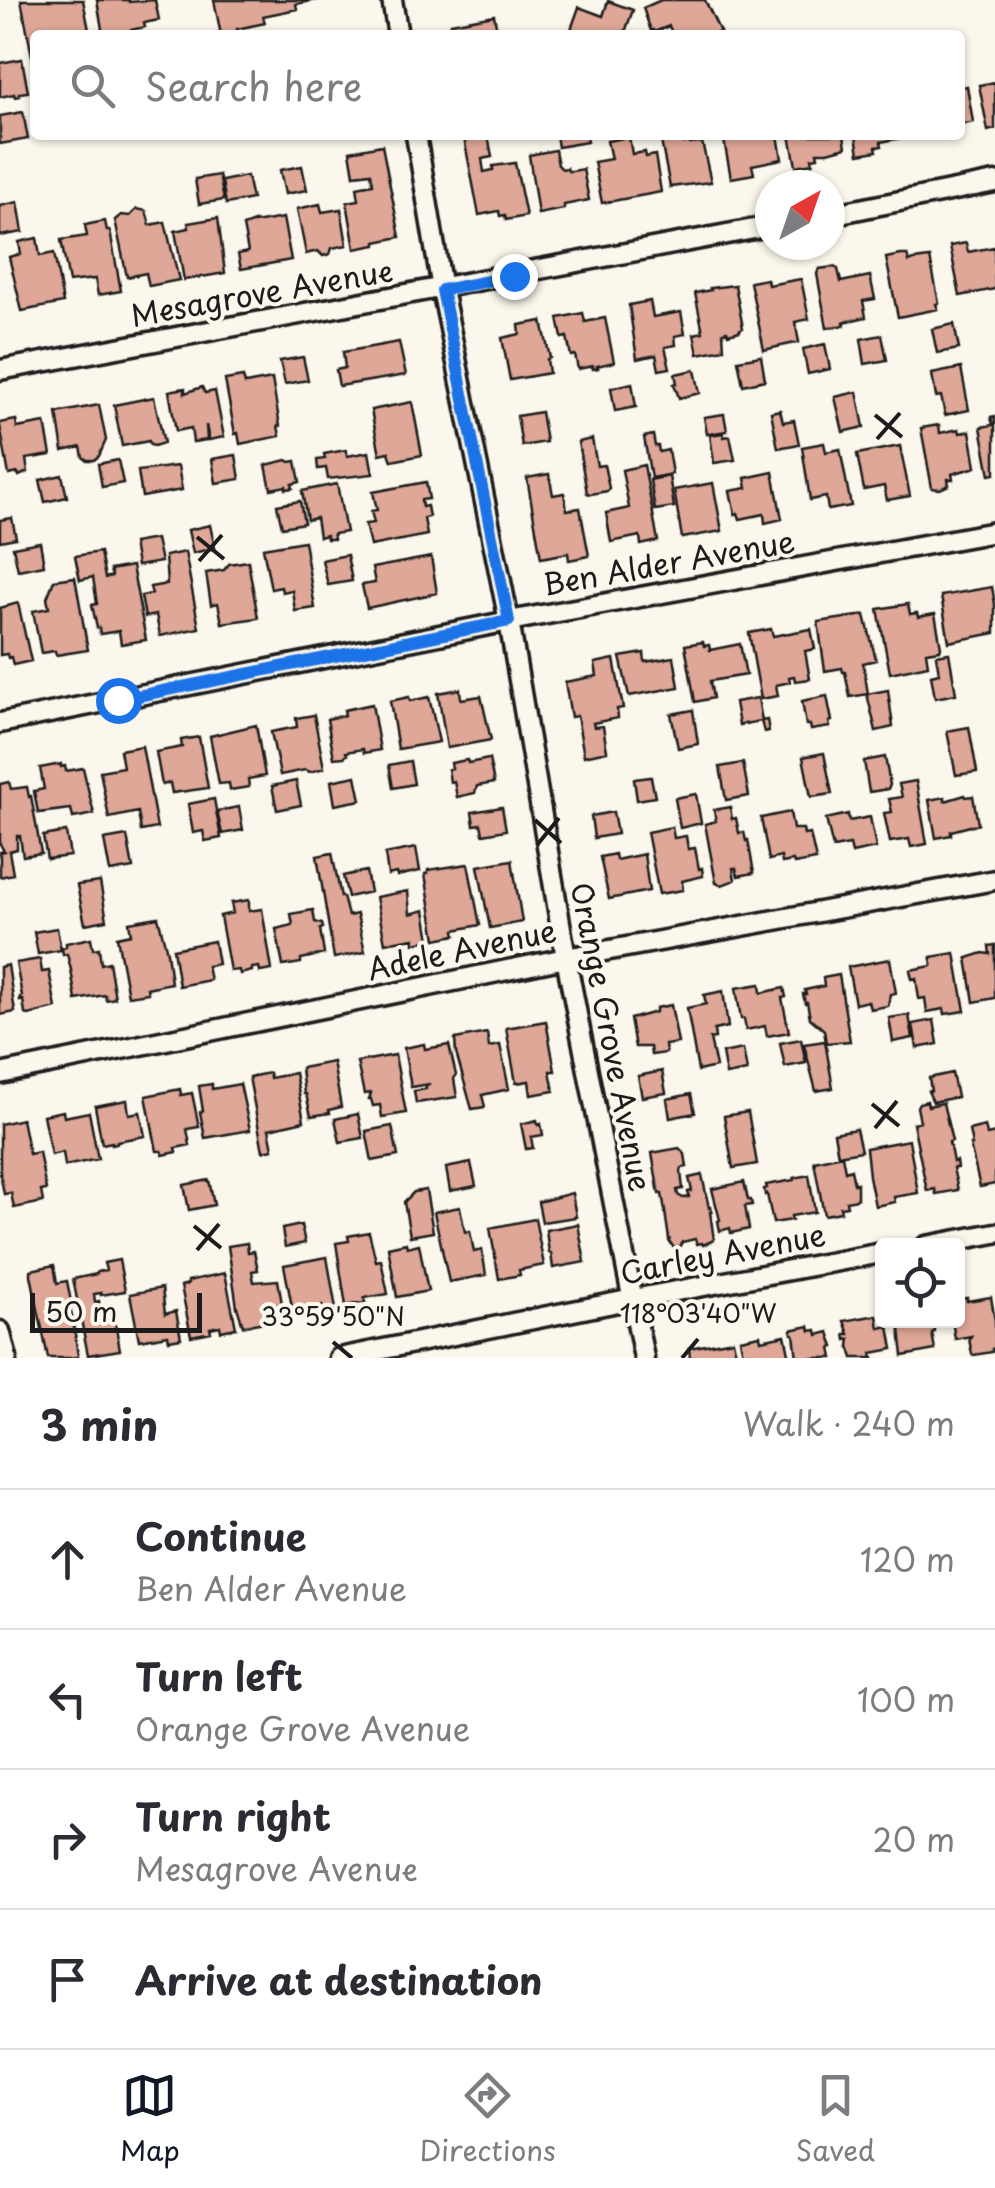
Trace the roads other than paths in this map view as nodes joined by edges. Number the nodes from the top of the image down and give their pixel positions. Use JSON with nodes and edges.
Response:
{"nodes":[{"id":1,"x":392,"y":0,"type":"edge"},
{"id":2,"x":397,"y":30,"type":"edge"},
{"id":3,"x":417,"y":140,"type":"edge"},
{"id":4,"x":995,"y":182,"type":"edge"},
{"id":5,"x":845,"y":212,"type":"edge"},
{"id":6,"x":755,"y":229,"type":"edge"},
{"id":7,"x":442,"y":290,"type":"junction"},
{"id":8,"x":0,"y":370,"type":"edge"},
{"id":9,"x":995,"y":532,"type":"edge"},
{"id":10,"x":509,"y":621,"type":"junction"},
{"id":11,"x":0,"y":723,"type":"edge"},
{"id":12,"x":995,"y":880,"type":"edge"},
{"id":13,"x":566,"y":958,"type":"junction"},
{"id":14,"x":0,"y":1074,"type":"edge"},
{"id":15,"x":995,"y":1233,"type":"edge"},
{"id":16,"x":965,"y":1239,"type":"edge"},
{"id":17,"x":875,"y":1255,"type":"edge"},
{"id":18,"x":633,"y":1300,"type":"junction"},
{"id":19,"x":0,"y":1330,"type":"edge"},
{"id":20,"x":7,"y":1358,"type":"edge"},
{"id":21,"x":339,"y":1358,"type":"edge"},
{"id":22,"x":644,"y":1358,"type":"edge"}],
"edges":[{"from":1,"to":2,"type":"street"},
{"from":3,"to":7,"type":"street","name":"Orange Grove Avenue"},
{"from":4,"to":5,"type":"street"},
{"from":6,"to":7,"type":"street","name":"Mesagrove Avenue"},
{"from":7,"to":8,"type":"street","name":"Mesagrove Avenue"},
{"from":7,"to":10,"type":"street","name":"Orange Grove Avenue"},
{"from":9,"to":10,"type":"street","name":"Ben Alder Avenue"},
{"from":10,"to":11,"type":"street","name":"Ben Alder Avenue"},
{"from":10,"to":13,"type":"street","name":"Orange Grove Avenue"},
{"from":12,"to":13,"type":"street","name":"Adele Avenue"},
{"from":13,"to":14,"type":"street","name":"Adele Avenue"},
{"from":13,"to":18,"type":"street","name":"Orange Grove Avenue"},
{"from":15,"to":16,"type":"street"},
{"from":17,"to":18,"type":"street","name":"Carley Avenue"},
{"from":18,"to":21,"type":"street","name":"Carley Avenue"},
{"from":18,"to":22,"type":"street","name":"Orange Grove Avenue"},
{"from":19,"to":20,"type":"street"}]}
